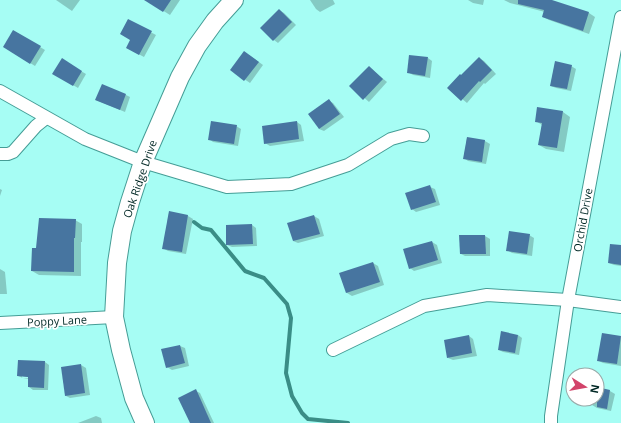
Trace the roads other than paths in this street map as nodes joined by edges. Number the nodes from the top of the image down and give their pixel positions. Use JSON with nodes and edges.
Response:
{"nodes":[{"id":1,"x":234,"y":0,"type":"edge"},
{"id":2,"x":621,"y":17,"type":"edge"},
{"id":3,"x":0,"y":91,"type":"edge"},
{"id":4,"x":46,"y":118,"type":"junction"},
{"id":5,"x":423,"y":136,"type":"dead end"},
{"id":6,"x":0,"y":154,"type":"edge"},
{"id":7,"x":143,"y":162,"type":"junction"},
{"id":8,"x":568,"y":300,"type":"junction"},
{"id":9,"x":621,"y":307,"type":"edge"},
{"id":10,"x":114,"y":317,"type":"junction"},
{"id":11,"x":0,"y":323,"type":"edge"},
{"id":12,"x":333,"y":350,"type":"dead end"},
{"id":13,"x":145,"y":423,"type":"edge"},
{"id":14,"x":551,"y":423,"type":"edge"}],
"edges":[{"from":1,"to":7,"type":"street","name":"Oak Ridge Drive"},
{"from":2,"to":8,"type":"street","name":"Orchid Drive"},
{"from":3,"to":4,"type":"street"},
{"from":4,"to":6,"type":"street"},
{"from":4,"to":7,"type":"street"},
{"from":5,"to":7,"type":"street"},
{"from":7,"to":10,"type":"street","name":"Oak Ridge Drive"},
{"from":8,"to":9,"type":"street"},
{"from":8,"to":12,"type":"street"},
{"from":8,"to":14,"type":"street","name":"Orchid Drive"},
{"from":10,"to":11,"type":"street","name":"Poppy Lane"},
{"from":10,"to":13,"type":"street","name":"Oak Ridge Drive"}]}
